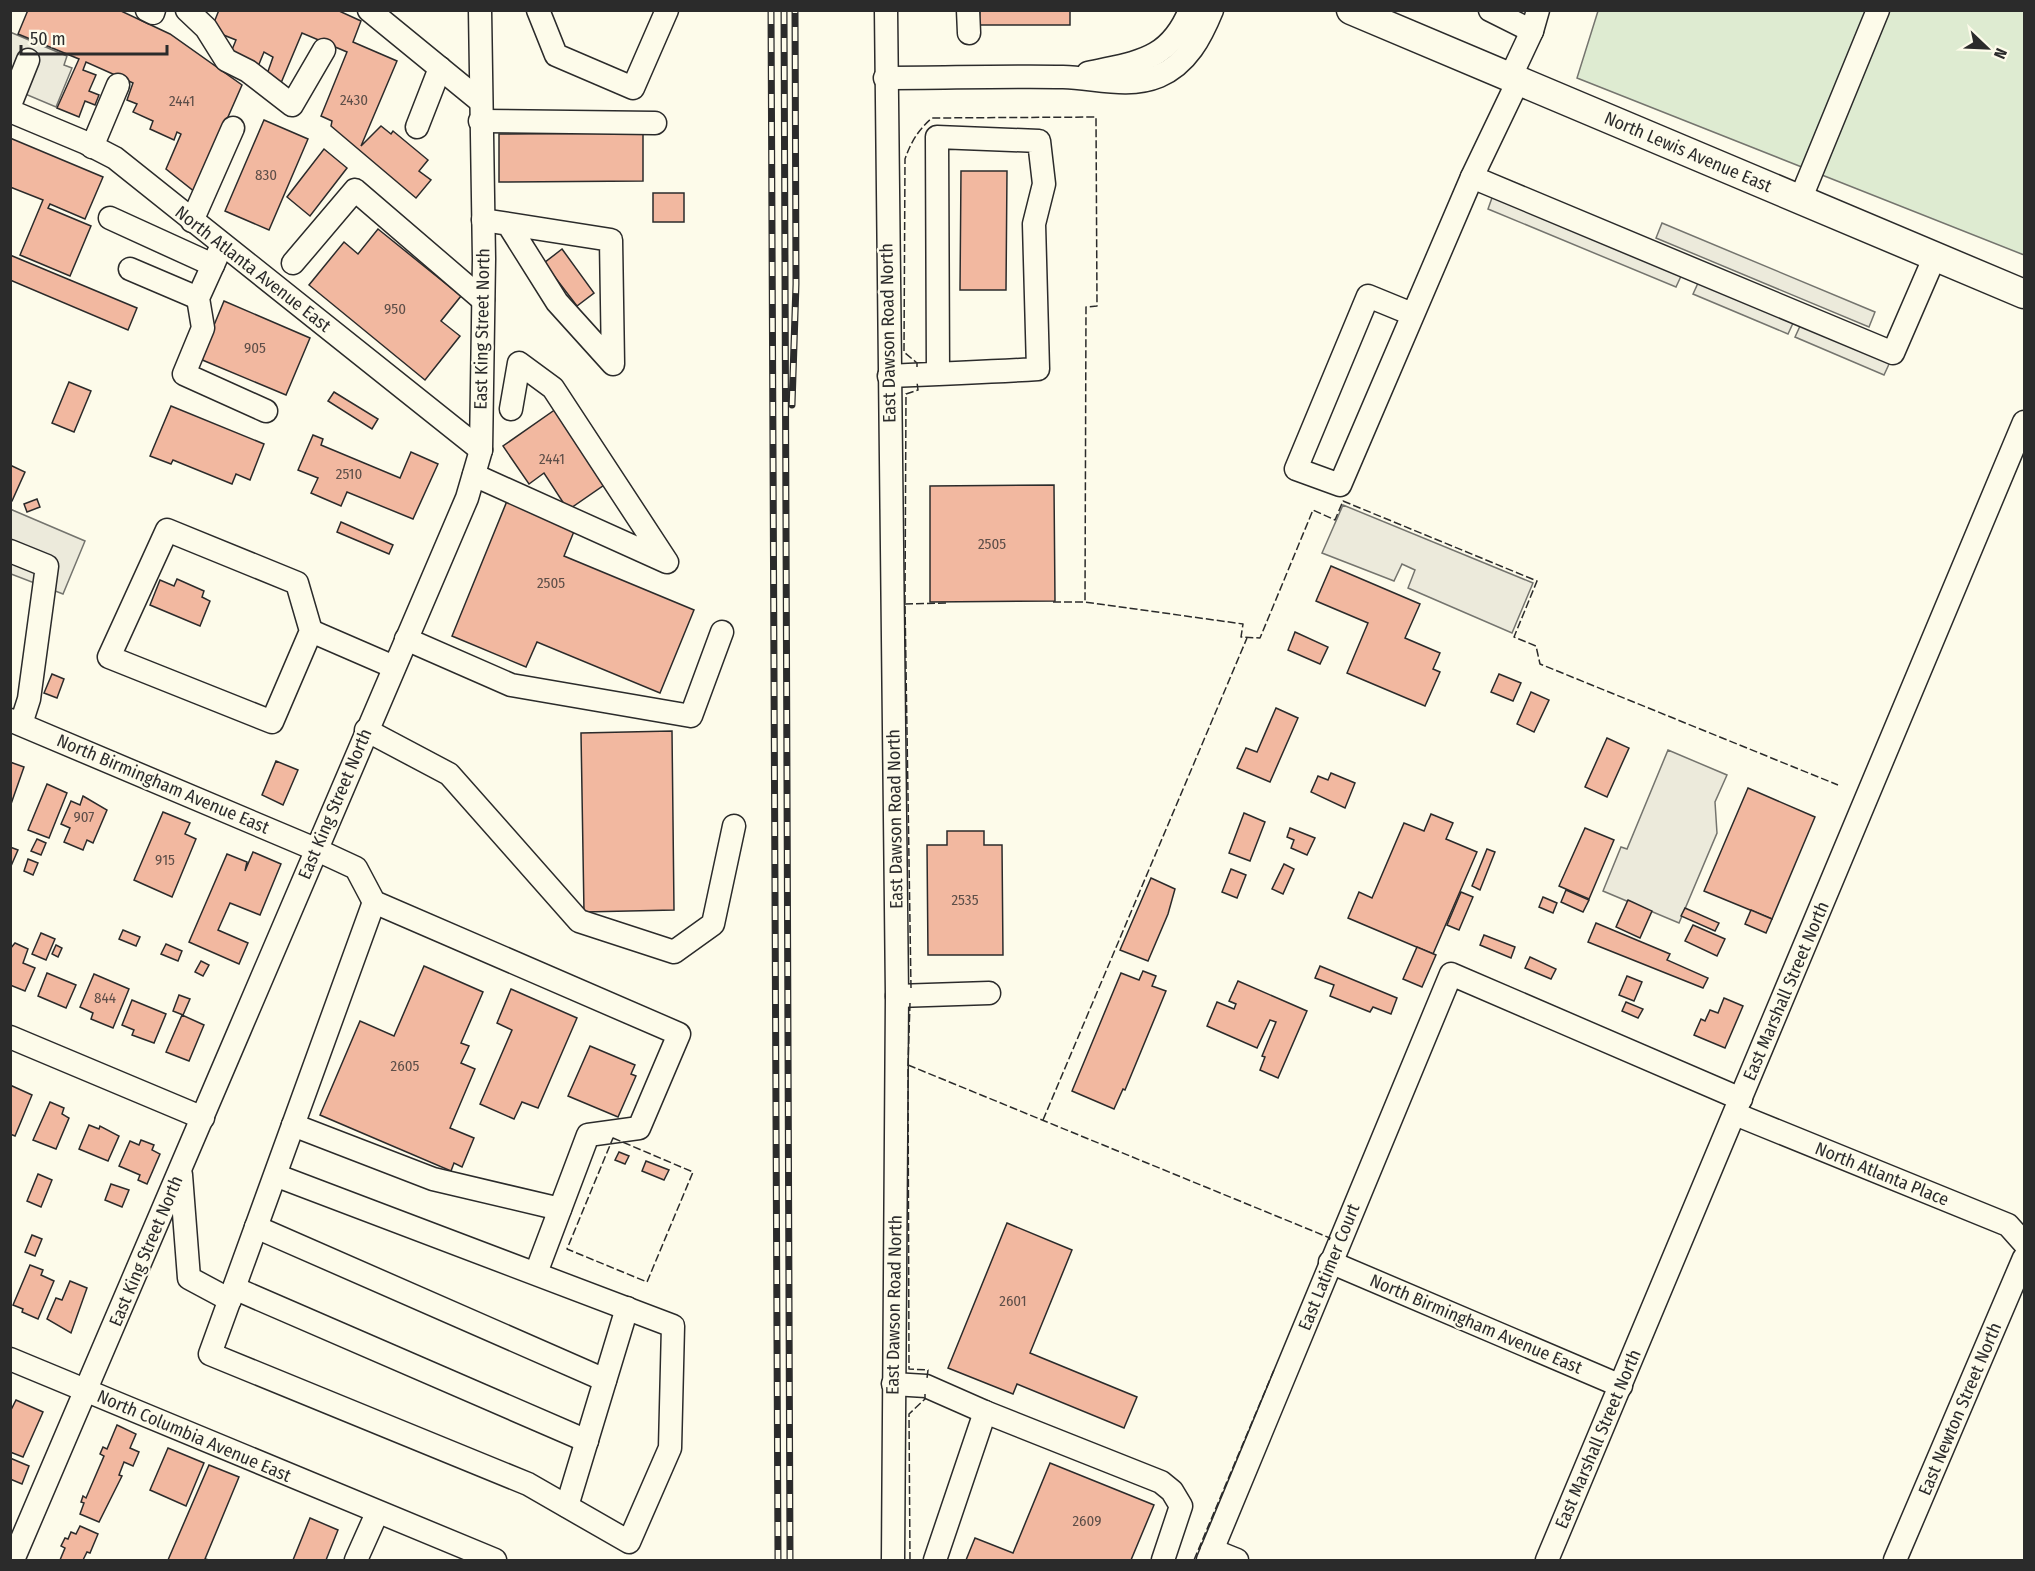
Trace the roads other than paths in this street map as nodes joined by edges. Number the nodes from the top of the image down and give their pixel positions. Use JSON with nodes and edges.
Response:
{"nodes":[{"id":1,"x":147,"y":10,"type":"edge"},
{"id":2,"x":154,"y":10,"type":"edge"},
{"id":3,"x":187,"y":10,"type":"edge"},
{"id":4,"x":369,"y":10,"type":"edge"},
{"id":5,"x":480,"y":10,"type":"edge"},
{"id":6,"x":538,"y":10,"type":"edge"},
{"id":7,"x":667,"y":10,"type":"edge"},
{"id":8,"x":886,"y":10,"type":"edge"},
{"id":9,"x":968,"y":10,"type":"edge"},
{"id":10,"x":1190,"y":10,"type":"edge"},
{"id":11,"x":1212,"y":10,"type":"edge"},
{"id":12,"x":1351,"y":10,"type":"edge"},
{"id":13,"x":1490,"y":10,"type":"edge"},
{"id":14,"x":1878,"y":10,"type":"edge"},
{"id":15,"x":1396,"y":19,"type":"edge"},
{"id":16,"x":1535,"y":21,"type":"edge"},
{"id":17,"x":969,"y":33,"type":"dead end"},
{"id":18,"x":324,"y":50,"type":"dead end"},
{"id":19,"x":28,"y":60,"type":"dead end"},
{"id":20,"x":440,"y":68,"type":"junction"},
{"id":21,"x":1066,"y":77,"type":"junction"},
{"id":22,"x":885,"y":78,"type":"junction"},
{"id":23,"x":1514,"y":79,"type":"junction"},
{"id":24,"x":118,"y":85,"type":"dead end"},
{"id":25,"x":10,"y":105,"type":"edge"},
{"id":26,"x":10,"y":111,"type":"edge"},
{"id":27,"x":479,"y":111,"type":"junction"},
{"id":28,"x":656,"y":123,"type":"dead end"},
{"id":29,"x":233,"y":128,"type":"dead end"},
{"id":30,"x":417,"y":128,"type":"dead end"},
{"id":31,"x":92,"y":147,"type":"junction"},
{"id":32,"x":1472,"y":177,"type":"junction"},
{"id":33,"x":1800,"y":200,"type":"junction"},
{"id":34,"x":110,"y":218,"type":"dead end"},
{"id":35,"x":483,"y":220,"type":"junction"},
{"id":36,"x":192,"y":221,"type":"junction"},
{"id":37,"x":508,"y":224,"type":"junction"},
{"id":38,"x":218,"y":255,"type":"junction"},
{"id":39,"x":1935,"y":256,"type":"junction"},
{"id":40,"x":293,"y":263,"type":"dead end"},
{"id":41,"x":130,"y":269,"type":"dead end"},
{"id":42,"x":2025,"y":294,"type":"edge"},
{"id":43,"x":198,"y":298,"type":"junction"},
{"id":44,"x":483,"y":300,"type":"junction"},
{"id":45,"x":1412,"y":314,"type":"junction"},
{"id":46,"x":938,"y":374,"type":"junction"},
{"id":47,"x":889,"y":376,"type":"junction"},
{"id":48,"x":482,"y":381,"type":"junction"},
{"id":49,"x":266,"y":411,"type":"dead end"},
{"id":50,"x":2025,"y":422,"type":"edge"},
{"id":51,"x":481,"y":450,"type":"junction"},
{"id":52,"x":474,"y":475,"type":"junction"},
{"id":53,"x":10,"y":551,"type":"edge"},
{"id":54,"x":311,"y":631,"type":"junction"},
{"id":55,"x":722,"y":632,"type":"dead end"},
{"id":56,"x":406,"y":639,"type":"junction"},
{"id":57,"x":394,"y":667,"type":"junction"},
{"id":58,"x":16,"y":722,"type":"edge"},
{"id":59,"x":366,"y":730,"type":"junction"},
{"id":60,"x":734,"y":826,"type":"dead end"},
{"id":61,"x":315,"y":849,"type":"junction"},
{"id":62,"x":374,"y":902,"type":"junction"},
{"id":63,"x":1451,"y":974,"type":"joint"},
{"id":64,"x":989,"y":993,"type":"dead end"},
{"id":65,"x":897,"y":996,"type":"junction"},
{"id":66,"x":10,"y":1037,"type":"edge"},
{"id":67,"x":1738,"y":1106,"type":"junction"},
{"id":68,"x":203,"y":1119,"type":"junction"},
{"id":69,"x":293,"y":1125,"type":"junction"},
{"id":70,"x":180,"y":1171,"type":"junction"},
{"id":71,"x":275,"y":1175,"type":"junction"},
{"id":72,"x":560,"y":1209,"type":"junction"},
{"id":73,"x":256,"y":1227,"type":"junction"},
{"id":74,"x":2025,"y":1243,"type":"edge"},
{"id":75,"x":2025,"y":1258,"type":"edge"},
{"id":76,"x":1330,"y":1262,"type":"junction"},
{"id":77,"x":536,"y":1274,"type":"junction"},
{"id":78,"x":232,"y":1294,"type":"junction"},
{"id":79,"x":627,"y":1308,"type":"junction"},
{"id":80,"x":10,"y":1359,"type":"edge"},
{"id":81,"x":605,"y":1380,"type":"junction"},
{"id":82,"x":893,"y":1384,"type":"junction"},
{"id":83,"x":1621,"y":1386,"type":"junction"},
{"id":84,"x":87,"y":1392,"type":"junction"},
{"id":85,"x":985,"y":1412,"type":"junction"},
{"id":86,"x":587,"y":1441,"type":"junction"},
{"id":87,"x":567,"y":1506,"type":"junction"},
{"id":88,"x":377,"y":1513,"type":"junction"},
{"id":89,"x":1210,"y":1555,"type":"edge"},
{"id":90,"x":13,"y":1560,"type":"edge"},
{"id":91,"x":356,"y":1560,"type":"edge"},
{"id":92,"x":495,"y":1560,"type":"edge"},
{"id":93,"x":893,"y":1560,"type":"edge"},
{"id":94,"x":935,"y":1560,"type":"edge"},
{"id":95,"x":1163,"y":1560,"type":"edge"},
{"id":96,"x":1237,"y":1560,"type":"edge"},
{"id":97,"x":1547,"y":1560,"type":"edge"},
{"id":98,"x":1895,"y":1560,"type":"edge"}],
"edges":[{"from":1,"to":2,"type":"street"},
{"from":3,"to":18,"type":"street"},
{"from":4,"to":20,"type":"street"},
{"from":5,"to":27,"type":"street","name":"East King Street North"},
{"from":6,"to":7,"type":"street"},
{"from":8,"to":22,"type":"street","name":"East Dawson Road North"},
{"from":9,"to":17,"type":"street"},
{"from":10,"to":21,"type":"street"},
{"from":11,"to":21,"type":"street"},
{"from":12,"to":15,"type":"main road","name":"North Lewis Avenue East"},
{"from":13,"to":16,"type":"street"},
{"from":14,"to":33,"type":"street"},
{"from":15,"to":23,"type":"main road","name":"North Lewis Avenue East"},
{"from":16,"to":23,"type":"street"},
{"from":19,"to":25,"type":"street"},
{"from":20,"to":27,"type":"street"},
{"from":20,"to":30,"type":"street"},
{"from":21,"to":22,"type":"street"},
{"from":22,"to":47,"type":"street","name":"East Dawson Road North"},
{"from":23,"to":32,"type":"street"},
{"from":23,"to":33,"type":"main road","name":"North Lewis Avenue East"},
{"from":24,"to":31,"type":"street"},
{"from":26,"to":31,"type":"street","name":"North Atlanta Avenue East"},
{"from":27,"to":28,"type":"street"},
{"from":27,"to":35,"type":"street","name":"East King Street North"},
{"from":29,"to":36,"type":"street"},
{"from":31,"to":36,"type":"street","name":"North Atlanta Avenue East"},
{"from":32,"to":39,"type":"street"},
{"from":32,"to":45,"type":"street"},
{"from":33,"to":39,"type":"main road","name":"North Lewis Avenue East"},
{"from":34,"to":38,"type":"street"},
{"from":35,"to":37,"type":"street"},
{"from":35,"to":44,"type":"street","name":"East King Street North"},
{"from":36,"to":38,"type":"street","name":"North Atlanta Avenue East"},
{"from":37,"to":37,"type":"street"},
{"from":38,"to":43,"type":"street"},
{"from":38,"to":51,"type":"street","name":"North Atlanta Avenue East"},
{"from":39,"to":42,"type":"main road","name":"North Lewis Avenue East"},
{"from":40,"to":44,"type":"street"},
{"from":41,"to":43,"type":"street"},
{"from":43,"to":49,"type":"street"},
{"from":44,"to":48,"type":"street","name":"East King Street North"},
{"from":45,"to":45,"type":"street"},
{"from":46,"to":46,"type":"street"},
{"from":46,"to":47,"type":"street"},
{"from":47,"to":65,"type":"street","name":"East Dawson Road North"},
{"from":48,"to":51,"type":"street","name":"East King Street North"},
{"from":48,"to":52,"type":"street"},
{"from":50,"to":67,"type":"street","name":"East Marshall Street North"},
{"from":51,"to":52,"type":"street","name":"East King Street North"},
{"from":52,"to":56,"type":"street","name":"East King Street North"},
{"from":53,"to":58,"type":"street"},
{"from":54,"to":54,"type":"street"},
{"from":54,"to":57,"type":"street"},
{"from":55,"to":56,"type":"street"},
{"from":56,"to":57,"type":"street","name":"East King Street North"},
{"from":57,"to":59,"type":"street","name":"East King Street North"},
{"from":58,"to":61,"type":"street","name":"North Birmingham Avenue East"},
{"from":59,"to":60,"type":"street"},
{"from":59,"to":61,"type":"street","name":"East King Street North"},
{"from":61,"to":62,"type":"street","name":"North Birmingham Avenue East"},
{"from":61,"to":68,"type":"street","name":"East King Street North"},
{"from":62,"to":69,"type":"street"},
{"from":62,"to":72,"type":"street"},
{"from":63,"to":67,"type":"street","name":"North Atlanta Place"},
{"from":63,"to":76,"type":"street","name":"East Latimer Court"},
{"from":64,"to":65,"type":"street"},
{"from":65,"to":82,"type":"street","name":"East Dawson Road North"},
{"from":66,"to":68,"type":"street"},
{"from":67,"to":74,"type":"street","name":"North Atlanta Place"},
{"from":67,"to":83,"type":"street","name":"East Marshall Street North"},
{"from":68,"to":70,"type":"street","name":"East King Street North"},
{"from":69,"to":71,"type":"street"},
{"from":69,"to":72,"type":"street"},
{"from":70,"to":78,"type":"street"},
{"from":70,"to":84,"type":"street","name":"East King Street North"},
{"from":71,"to":73,"type":"street"},
{"from":71,"to":77,"type":"street"},
{"from":72,"to":77,"type":"street"},
{"from":73,"to":78,"type":"street"},
{"from":73,"to":81,"type":"street"},
{"from":75,"to":98,"type":"street","name":"East Newton Street North"},
{"from":76,"to":83,"type":"street","name":"North Birmingham Avenue East"},
{"from":76,"to":89,"type":"street","name":"East Latimer Court"},
{"from":77,"to":79,"type":"street"},
{"from":78,"to":86,"type":"street"},
{"from":78,"to":87,"type":"street"},
{"from":79,"to":81,"type":"street"},
{"from":79,"to":87,"type":"street"},
{"from":80,"to":84,"type":"street","name":"North Columbia Avenue East"},
{"from":81,"to":86,"type":"street"},
{"from":82,"to":85,"type":"street"},
{"from":82,"to":93,"type":"street","name":"East Dawson Road North"},
{"from":83,"to":97,"type":"street","name":"East Marshall Street North"},
{"from":84,"to":88,"type":"street","name":"North Columbia Avenue East"},
{"from":84,"to":90,"type":"street","name":"East King Street North"},
{"from":85,"to":94,"type":"street"},
{"from":85,"to":95,"type":"street"},
{"from":86,"to":87,"type":"street"},
{"from":88,"to":91,"type":"street"},
{"from":88,"to":92,"type":"street","name":"North Columbia Avenue East"},
{"from":89,"to":96,"type":"street"}]}
